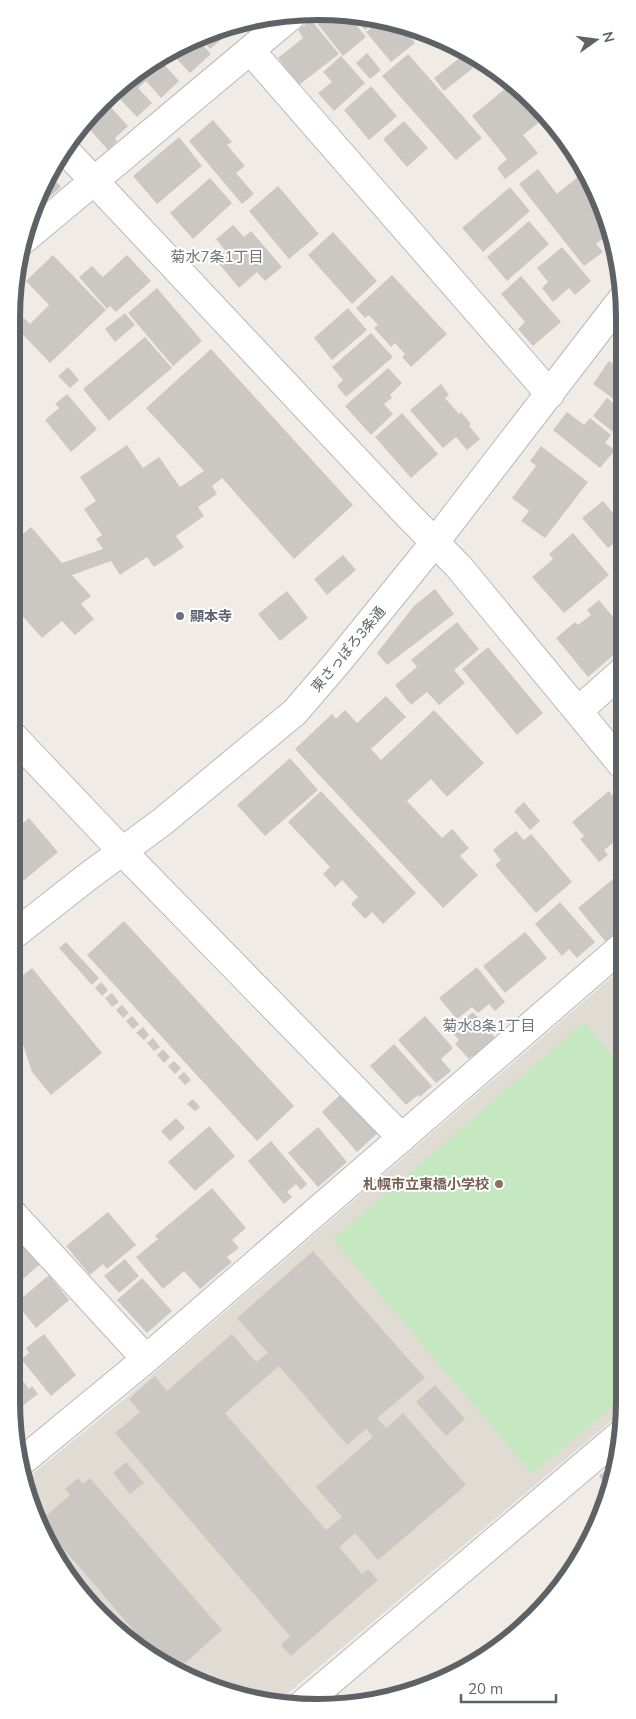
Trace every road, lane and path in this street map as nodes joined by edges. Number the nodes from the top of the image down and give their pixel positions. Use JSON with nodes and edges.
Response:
{"nodes":[{"id":1,"x":283,"y":23,"type":"edge"},
{"id":2,"x":250,"y":50,"type":"junction"},
{"id":3,"x":69,"y":154,"type":"edge"},
{"id":4,"x":93,"y":181,"type":"junction"},
{"id":5,"x":33,"y":232,"type":"edge"},
{"id":6,"x":615,"y":308,"type":"edge"},
{"id":7,"x":550,"y":394,"type":"junction"},
{"id":8,"x":435,"y":542,"type":"junction"},
{"id":9,"x":616,"y":677,"type":"edge"},
{"id":10,"x":578,"y":711,"type":"junction"},
{"id":11,"x":20,"y":743,"type":"edge"},
{"id":12,"x":616,"y":757,"type":"edge"},
{"id":13,"x":122,"y":851,"type":"junction"},
{"id":14,"x":20,"y":929,"type":"edge"},
{"id":15,"x":616,"y":952,"type":"edge"},
{"id":16,"x":402,"y":1138,"type":"junction"},
{"id":17,"x":20,"y":1222,"type":"edge"},
{"id":18,"x":146,"y":1358,"type":"junction"},
{"id":19,"x":613,"y":1441,"type":"edge"},
{"id":20,"x":26,"y":1458,"type":"edge"},
{"id":21,"x":309,"y":1699,"type":"edge"}],
"edges":[{"from":1,"to":2,"type":"street"},
{"from":2,"to":4,"type":"street"},
{"from":2,"to":7,"type":"street"},
{"from":3,"to":4,"type":"street"},
{"from":4,"to":5,"type":"street"},
{"from":4,"to":8,"type":"street"},
{"from":6,"to":7,"type":"street","name":"東さっぽろ3条通"},
{"from":7,"to":8,"type":"street","name":"東さっぽろ3条通"},
{"from":8,"to":10,"type":"street"},
{"from":8,"to":13,"type":"street","name":"東さっぽろ3条通"},
{"from":9,"to":10,"type":"street"},
{"from":10,"to":12,"type":"street"},
{"from":11,"to":13,"type":"street"},
{"from":13,"to":14,"type":"street","name":"東さっぽろ3条通"},
{"from":13,"to":16,"type":"street"},
{"from":15,"to":16,"type":"street"},
{"from":16,"to":18,"type":"street"},
{"from":17,"to":18,"type":"street"},
{"from":18,"to":20,"type":"street"},
{"from":19,"to":21,"type":"street"}]}
